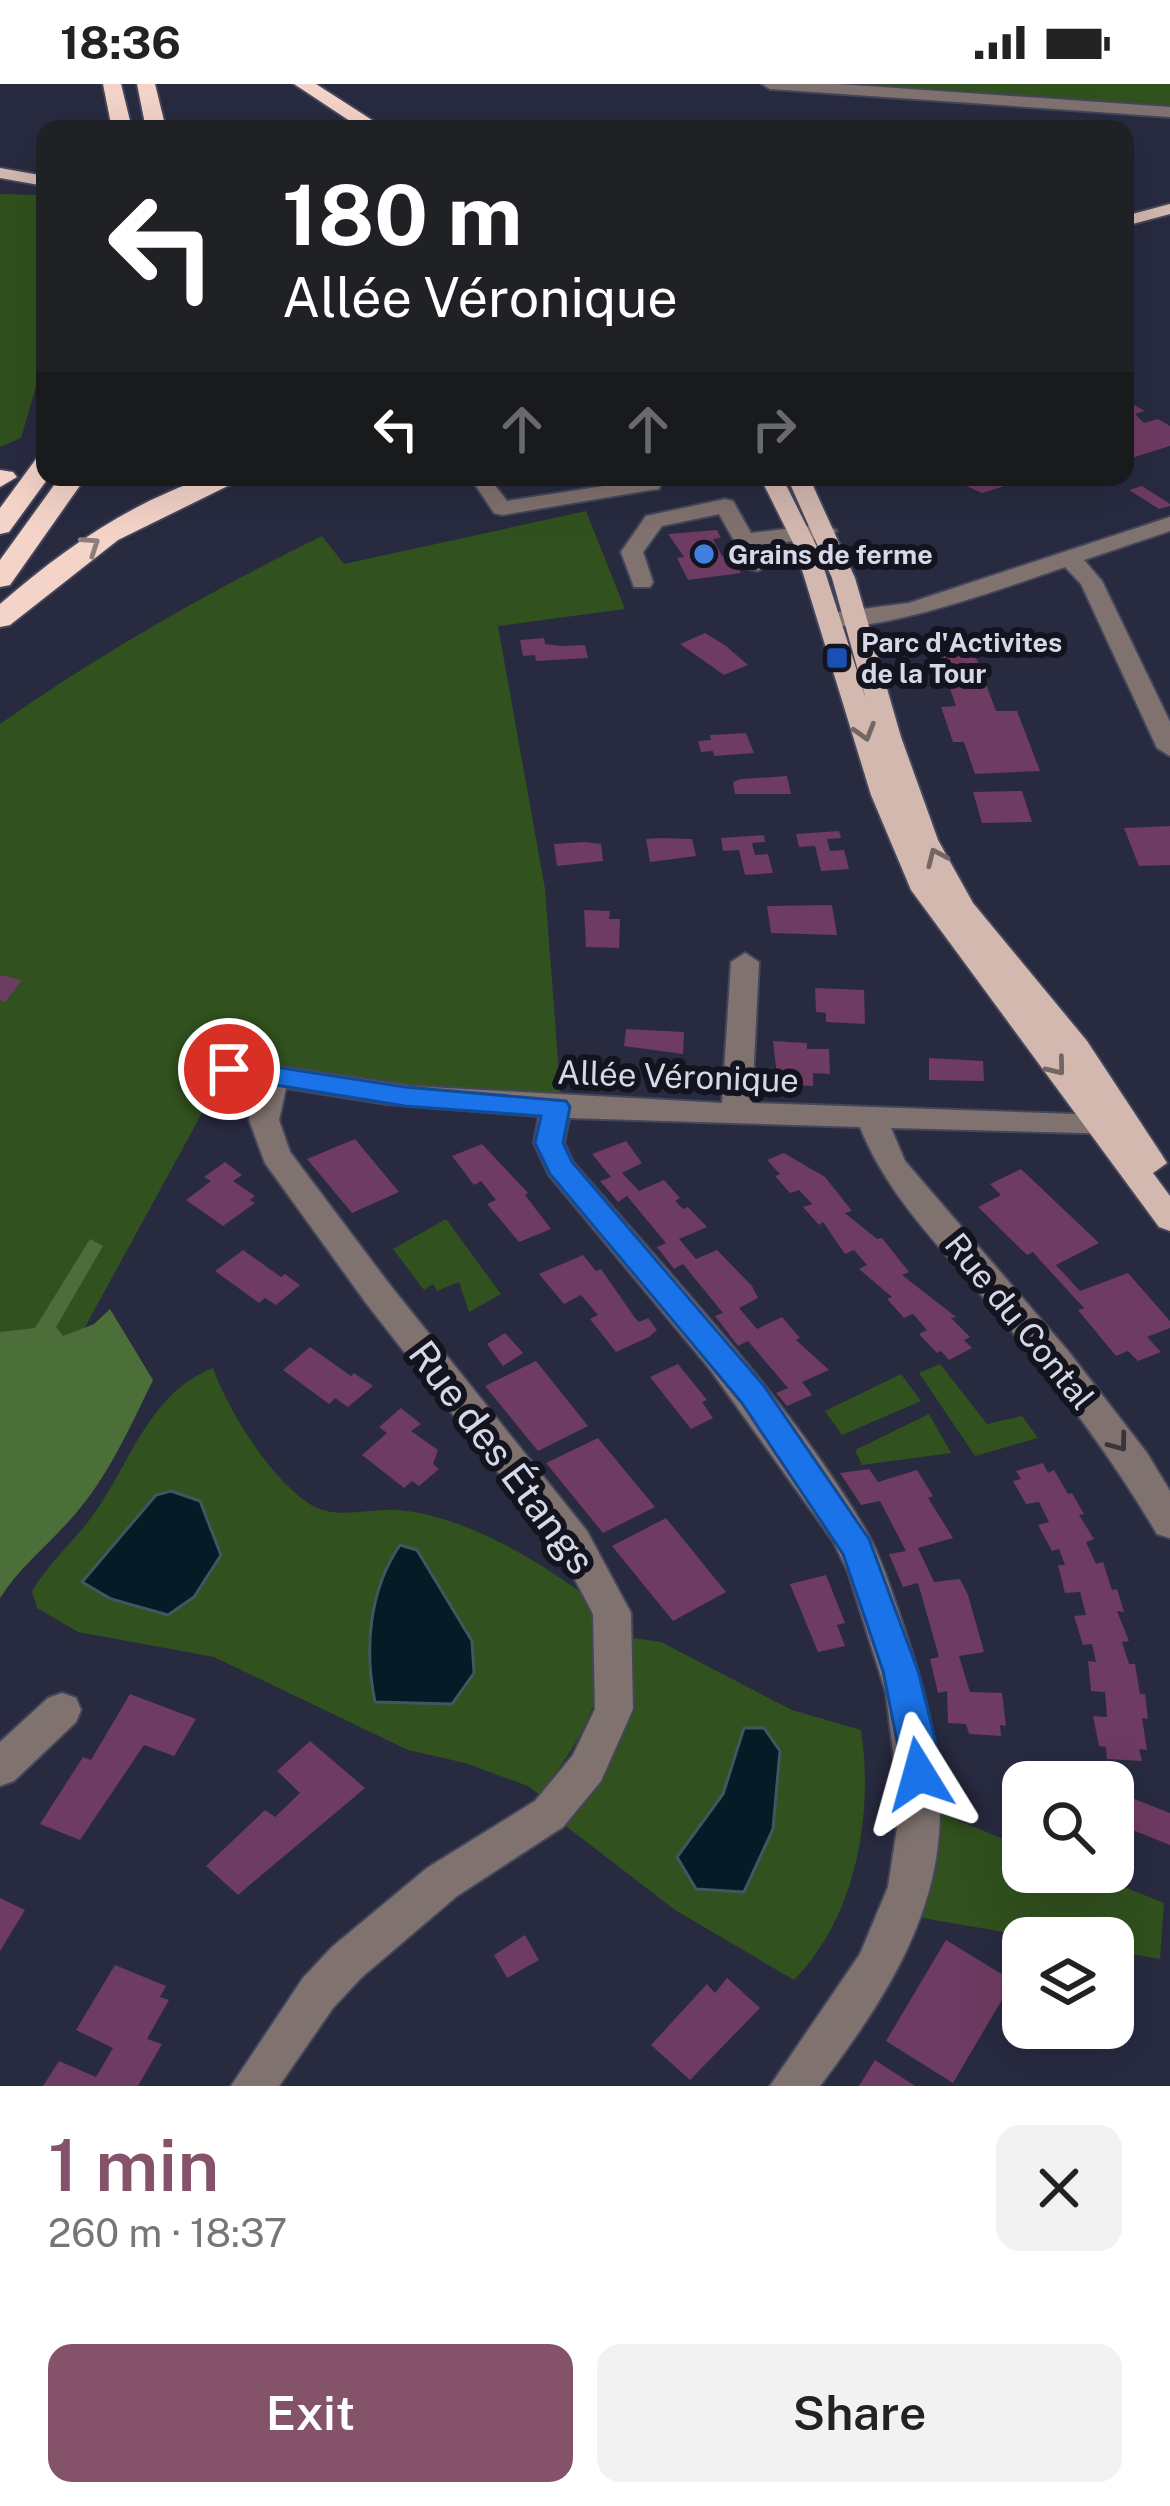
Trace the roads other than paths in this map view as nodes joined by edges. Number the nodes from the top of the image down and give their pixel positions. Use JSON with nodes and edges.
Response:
{"nodes":[{"id":1,"x":112,"y":84,"type":"edge"},
{"id":2,"x":146,"y":84,"type":"edge"},
{"id":3,"x":303,"y":84,"type":"edge"},
{"id":4,"x":770,"y":84,"type":"edge"},
{"id":5,"x":1170,"y":112,"type":"edge"},
{"id":6,"x":120,"y":120,"type":"edge"},
{"id":7,"x":154,"y":120,"type":"edge"},
{"id":8,"x":361,"y":120,"type":"edge"},
{"id":9,"x":0,"y":173,"type":"edge"},
{"id":10,"x":36,"y":181,"type":"edge"},
{"id":11,"x":36,"y":183,"type":"edge"},
{"id":12,"x":0,"y":185,"type":"edge"},
{"id":13,"x":1170,"y":198,"type":"edge"},
{"id":14,"x":1134,"y":208,"type":"edge"},
{"id":15,"x":1170,"y":209,"type":"edge"},
{"id":16,"x":1134,"y":219,"type":"edge"},
{"id":17,"x":36,"y":476,"type":"edge"},
{"id":18,"x":67,"y":486,"type":"edge"},
{"id":19,"x":211,"y":486,"type":"edge"},
{"id":20,"x":485,"y":486,"type":"edge"},
{"id":21,"x":639,"y":486,"type":"edge"},
{"id":22,"x":776,"y":486,"type":"edge"},
{"id":23,"x":803,"y":486,"type":"edge"},
{"id":24,"x":1170,"y":524,"type":"edge"},
{"id":25,"x":0,"y":526,"type":"edge"},
{"id":26,"x":826,"y":531,"type":"junction"},
{"id":27,"x":801,"y":534,"type":"junction"},
{"id":28,"x":746,"y":540,"type":"junction"},
{"id":29,"x":1069,"y":558,"type":"junction"},
{"id":30,"x":758,"y":564,"type":"dead end"},
{"id":31,"x":0,"y":579,"type":"edge"},
{"id":32,"x":642,"y":582,"type":"dead end"},
{"id":33,"x":0,"y":619,"type":"edge"},
{"id":34,"x":845,"y":619,"type":"junction"},
{"id":35,"x":1170,"y":748,"type":"edge"},
{"id":36,"x":745,"y":962,"type":"dead end"},
{"id":37,"x":229,"y":1069,"type":"dead end"},
{"id":38,"x":273,"y":1077,"type":"junction"},
{"id":39,"x":556,"y":1107,"type":"junction"},
{"id":40,"x":736,"y":1115,"type":"junction"},
{"id":41,"x":872,"y":1118,"type":"junction"},
{"id":42,"x":1112,"y":1122,"type":"junction"},
{"id":43,"x":1170,"y":1193,"type":"edge"},
{"id":44,"x":1170,"y":1220,"type":"edge"},
{"id":45,"x":1170,"y":1523,"type":"edge"},
{"id":46,"x":62,"y":1710,"type":"dead end"},
{"id":47,"x":0,"y":1768,"type":"edge"},
{"id":48,"x":253,"y":2086,"type":"edge"},
{"id":49,"x":792,"y":2086,"type":"edge"}],
"edges":[{"from":1,"to":6,"type":"highway"},
{"from":2,"to":7,"type":"highway"},
{"from":3,"to":8,"type":"highway"},
{"from":4,"to":5,"type":"street"},
{"from":9,"to":10,"type":"main road"},
{"from":11,"to":12,"type":"main road"},
{"from":13,"to":14,"type":"main road"},
{"from":15,"to":16,"type":"main road"},
{"from":17,"to":25,"type":"highway"},
{"from":18,"to":31,"type":"highway"},
{"from":33,"to":19,"type":"highway","one_way":true},
{"from":20,"to":21,"type":"street"},
{"from":22,"to":27,"type":"main road"},
{"from":23,"to":26,"type":"main road"},
{"from":24,"to":29,"type":"street"},
{"from":26,"to":27,"type":"street"},
{"from":26,"to":34,"type":"main road"},
{"from":27,"to":28,"type":"street"},
{"from":27,"to":34,"type":"main road"},
{"from":28,"to":30,"type":"street"},
{"from":28,"to":32,"type":"street"},
{"from":29,"to":34,"type":"street"},
{"from":29,"to":35,"type":"street"},
{"from":34,"to":42,"type":"main road"},
{"from":36,"to":40,"type":"street"},
{"from":37,"to":38,"type":"street","name":"Allée Véronique"},
{"from":38,"to":39,"type":"street","name":"Allée Véronique"},
{"from":38,"to":48,"type":"street","name":"Rue des Étangs"},
{"from":39,"to":40,"type":"street","name":"Allée Véronique"},
{"from":39,"to":49,"type":"street"},
{"from":40,"to":41,"type":"street","name":"Allée Véronique"},
{"from":41,"to":42,"type":"street","name":"Allée Véronique"},
{"from":41,"to":45,"type":"street","name":"Rue du Contal","one_way":true},
{"from":42,"to":43,"type":"main road"},
{"from":42,"to":44,"type":"main road"},
{"from":46,"to":47,"type":"street"}]}
